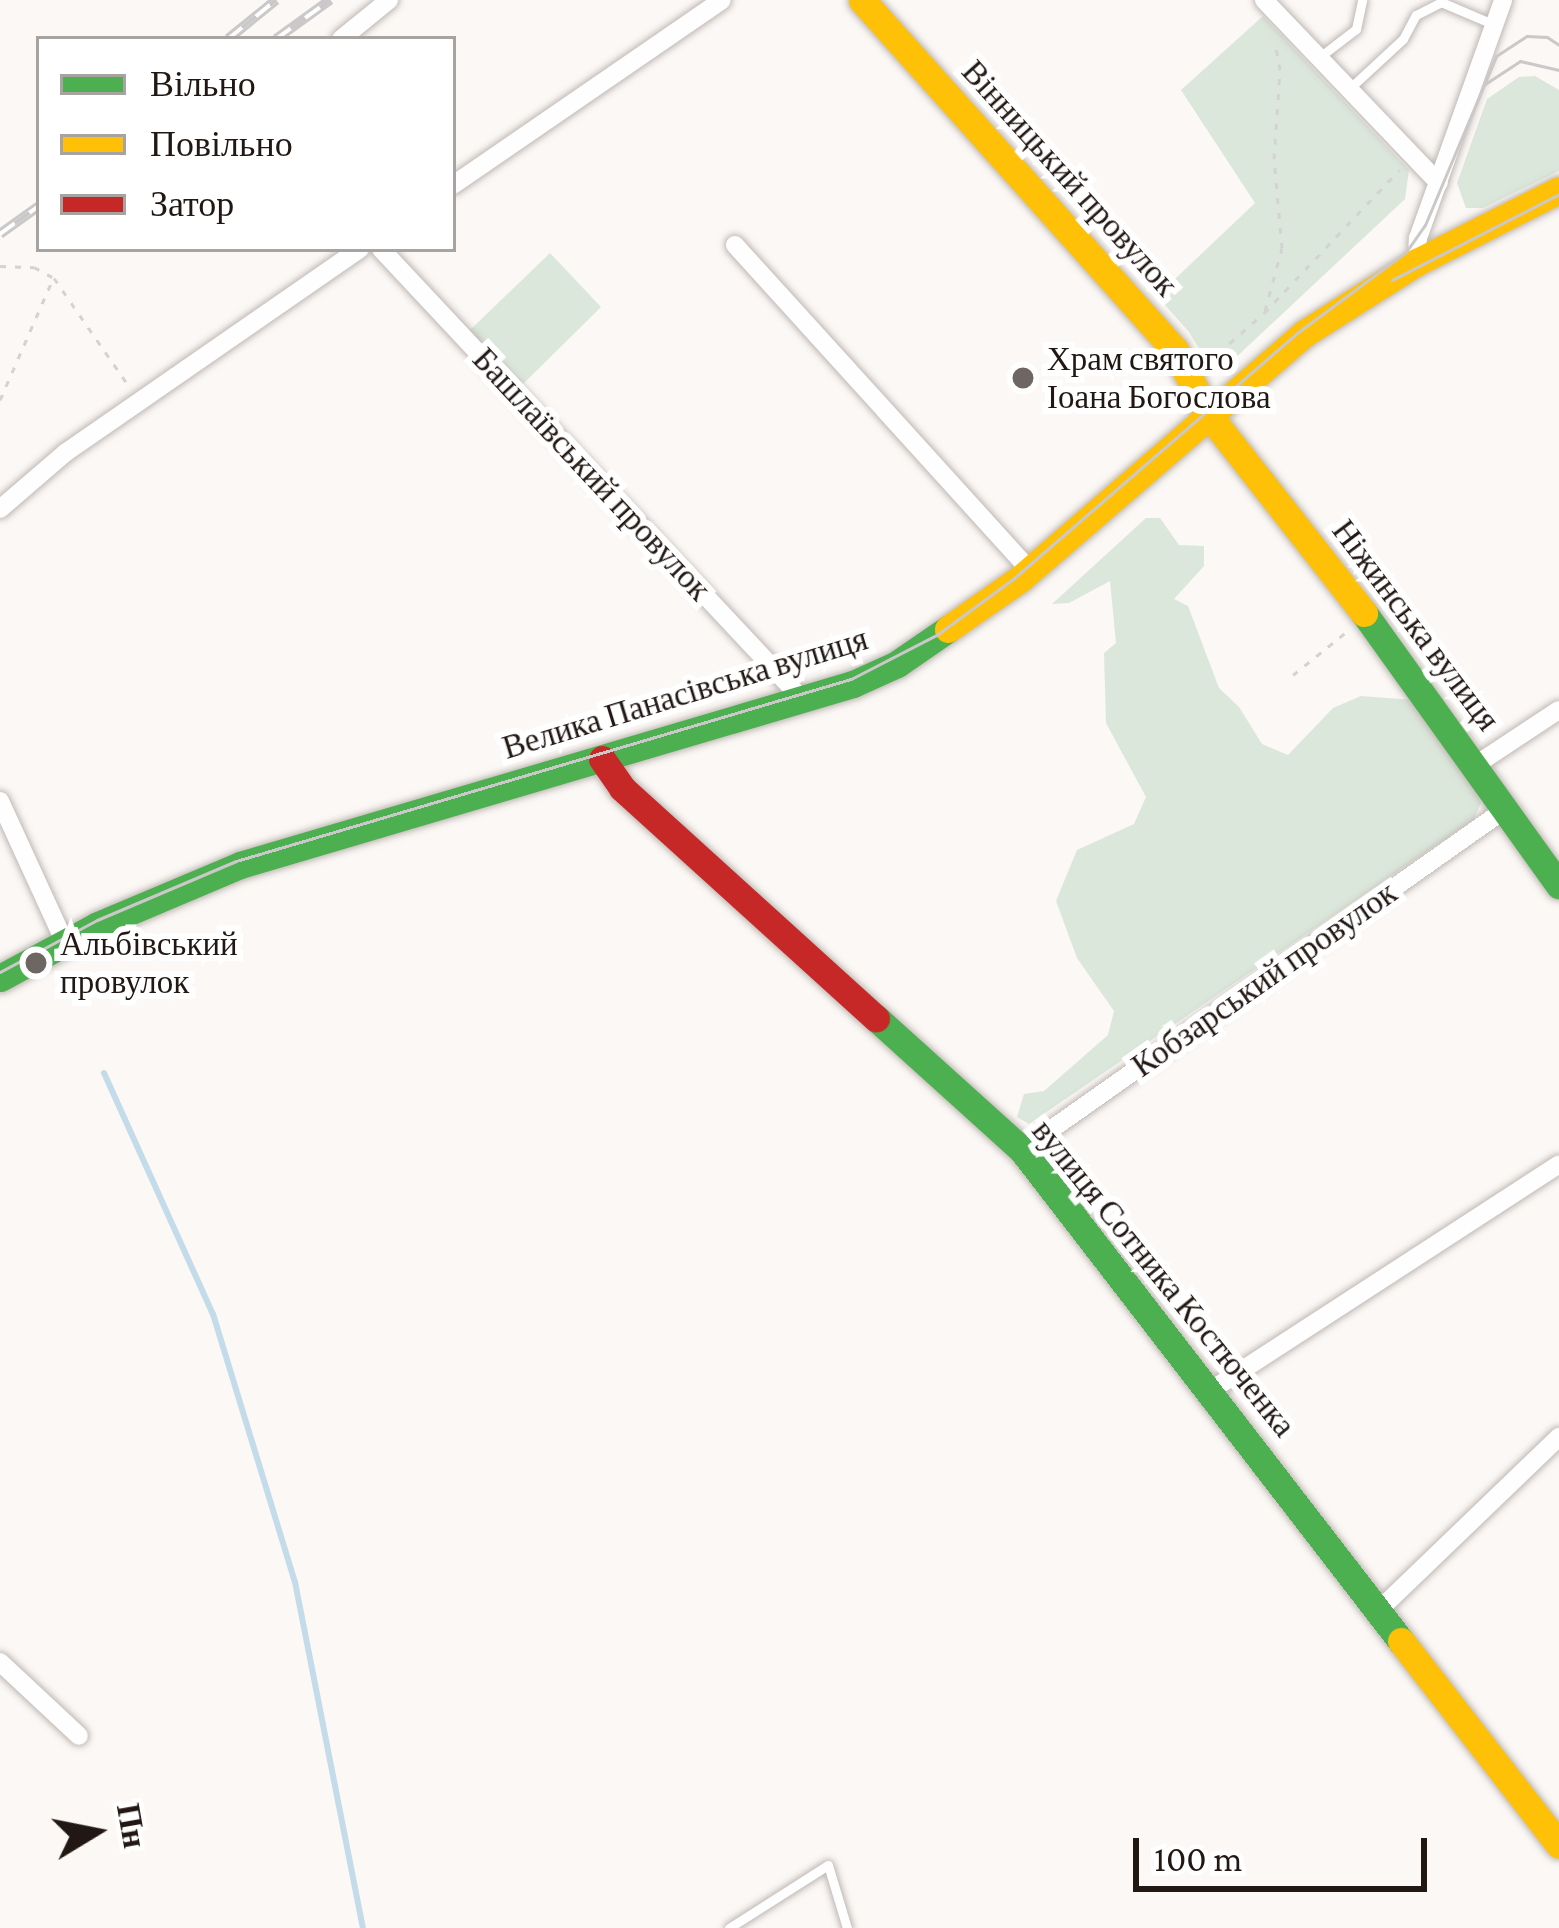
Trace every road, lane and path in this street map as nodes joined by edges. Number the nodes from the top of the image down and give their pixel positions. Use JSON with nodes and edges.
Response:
{"nodes":[{"id":1,"x":389,"y":0,"type":"edge"},
{"id":2,"x":722,"y":0,"type":"edge"},
{"id":3,"x":862,"y":0,"type":"edge"},
{"id":4,"x":1362,"y":0,"type":"edge"},
{"id":5,"x":1503,"y":0,"type":"edge"},
{"id":6,"x":1267,"y":3,"type":"edge"},
{"id":7,"x":1495,"y":25,"type":"junction"},
{"id":8,"x":345,"y":36,"type":"edge"},
{"id":9,"x":1317,"y":59,"type":"junction"},
{"id":10,"x":1348,"y":90,"type":"junction"},
{"id":11,"x":1412,"y":155,"type":"junction"},
{"id":12,"x":1439,"y":182,"type":"junction"},
{"id":13,"x":456,"y":183,"type":"edge"},
{"id":14,"x":1559,"y":190,"type":"edge"},
{"id":15,"x":735,"y":245,"type":"dead end"},
{"id":16,"x":357,"y":252,"type":"edge"},
{"id":17,"x":384,"y":252,"type":"edge"},
{"id":18,"x":1418,"y":262,"type":"junction"},
{"id":19,"x":0,"y":266,"type":"edge"},
{"id":20,"x":54,"y":278,"type":"junction"},
{"id":21,"x":1264,"y":313,"type":"junction"},
{"id":22,"x":1190,"y":380,"type":"junction"},
{"id":23,"x":0,"y":400,"type":"edge"},
{"id":24,"x":139,"y":401,"type":"junction"},
{"id":25,"x":1208,"y":414,"type":"junction"},
{"id":26,"x":0,"y":509,"type":"edge"},
{"id":27,"x":1030,"y":570,"type":"junction"},
{"id":28,"x":1365,"y":616,"type":"junction"},
{"id":29,"x":1293,"y":675,"type":"dead end"},
{"id":30,"x":802,"y":698,"type":"junction"},
{"id":31,"x":1559,"y":710,"type":"edge"},
{"id":32,"x":602,"y":759,"type":"junction"},
{"id":33,"x":1477,"y":764,"type":"junction"},
{"id":34,"x":0,"y":801,"type":"edge"},
{"id":35,"x":1507,"y":808,"type":"junction"},
{"id":36,"x":1559,"y":885,"type":"edge"},
{"id":37,"x":65,"y":943,"type":"junction"},
{"id":38,"x":0,"y":978,"type":"edge"},
{"id":39,"x":1022,"y":1150,"type":"junction"},
{"id":40,"x":1559,"y":1164,"type":"edge"},
{"id":41,"x":1210,"y":1391,"type":"junction"},
{"id":42,"x":1559,"y":1437,"type":"edge"},
{"id":43,"x":1379,"y":1610,"type":"junction"},
{"id":44,"x":0,"y":1662,"type":"edge"},
{"id":45,"x":79,"y":1736,"type":"dead end"},
{"id":46,"x":1559,"y":1845,"type":"edge"},
{"id":47,"x":729,"y":1928,"type":"edge"},
{"id":48,"x":847,"y":1928,"type":"edge"}],
"edges":[{"from":1,"to":8,"type":"street"},
{"from":2,"to":13,"type":"street"},
{"from":3,"to":22,"type":"street","name":"Вінницький провулок"},
{"from":4,"to":9,"type":"lane"},
{"from":5,"to":7,"type":"street"},
{"from":6,"to":9,"type":"street"},
{"from":6,"to":21,"type":"path"},
{"from":7,"to":10,"type":"lane"},
{"from":7,"to":12,"type":"street"},
{"from":9,"to":10,"type":"street"},
{"from":10,"to":11,"type":"street"},
{"from":11,"to":12,"type":"street"},
{"from":11,"to":21,"type":"path"},
{"from":12,"to":18,"type":"street"},
{"from":14,"to":18,"type":"street","name":"Велика Панасівська вулиця"},
{"from":15,"to":27,"type":"street"},
{"from":16,"to":24,"type":"street"},
{"from":17,"to":30,"type":"street","name":"Башлаївський провулок"},
{"from":18,"to":25,"type":"street","name":"Велика Панасівська вулиця"},
{"from":19,"to":20,"type":"path"},
{"from":20,"to":23,"type":"path"},
{"from":20,"to":24,"type":"path"},
{"from":21,"to":22,"type":"path"},
{"from":22,"to":25,"type":"street","name":"Вінницький провулок"},
{"from":24,"to":26,"type":"street"},
{"from":25,"to":27,"type":"street","name":"Велика Панасівська вулиця"},
{"from":25,"to":28,"type":"street","name":"Ніжинська вулиця"},
{"from":27,"to":30,"type":"street","name":"Велика Панасівська вулиця"},
{"from":28,"to":29,"type":"path"},
{"from":28,"to":33,"type":"street","name":"Ніжинська вулиця"},
{"from":30,"to":32,"type":"street","name":"Велика Панасівська вулиця"},
{"from":31,"to":33,"type":"street"},
{"from":32,"to":37,"type":"street","name":"Велика Панасівська вулиця"},
{"from":32,"to":39,"type":"street","name":"вулиця Сотника Костюченка"},
{"from":33,"to":35,"type":"street","name":"Ніжинська вулиця"},
{"from":34,"to":37,"type":"street"},
{"from":35,"to":36,"type":"street","name":"Ніжинська вулиця"},
{"from":35,"to":39,"type":"street","name":"Кобзарський провулок"},
{"from":37,"to":38,"type":"street","name":"Велика Панасівська вулиця"},
{"from":39,"to":41,"type":"street","name":"вулиця Сотника Костюченка"},
{"from":40,"to":41,"type":"street"},
{"from":41,"to":43,"type":"street","name":"вулиця Сотника Костюченка"},
{"from":42,"to":43,"type":"street"},
{"from":43,"to":46,"type":"street","name":"вулиця Сотника Костюченка"},
{"from":44,"to":45,"type":"street"},
{"from":47,"to":48,"type":"lane"}]}
